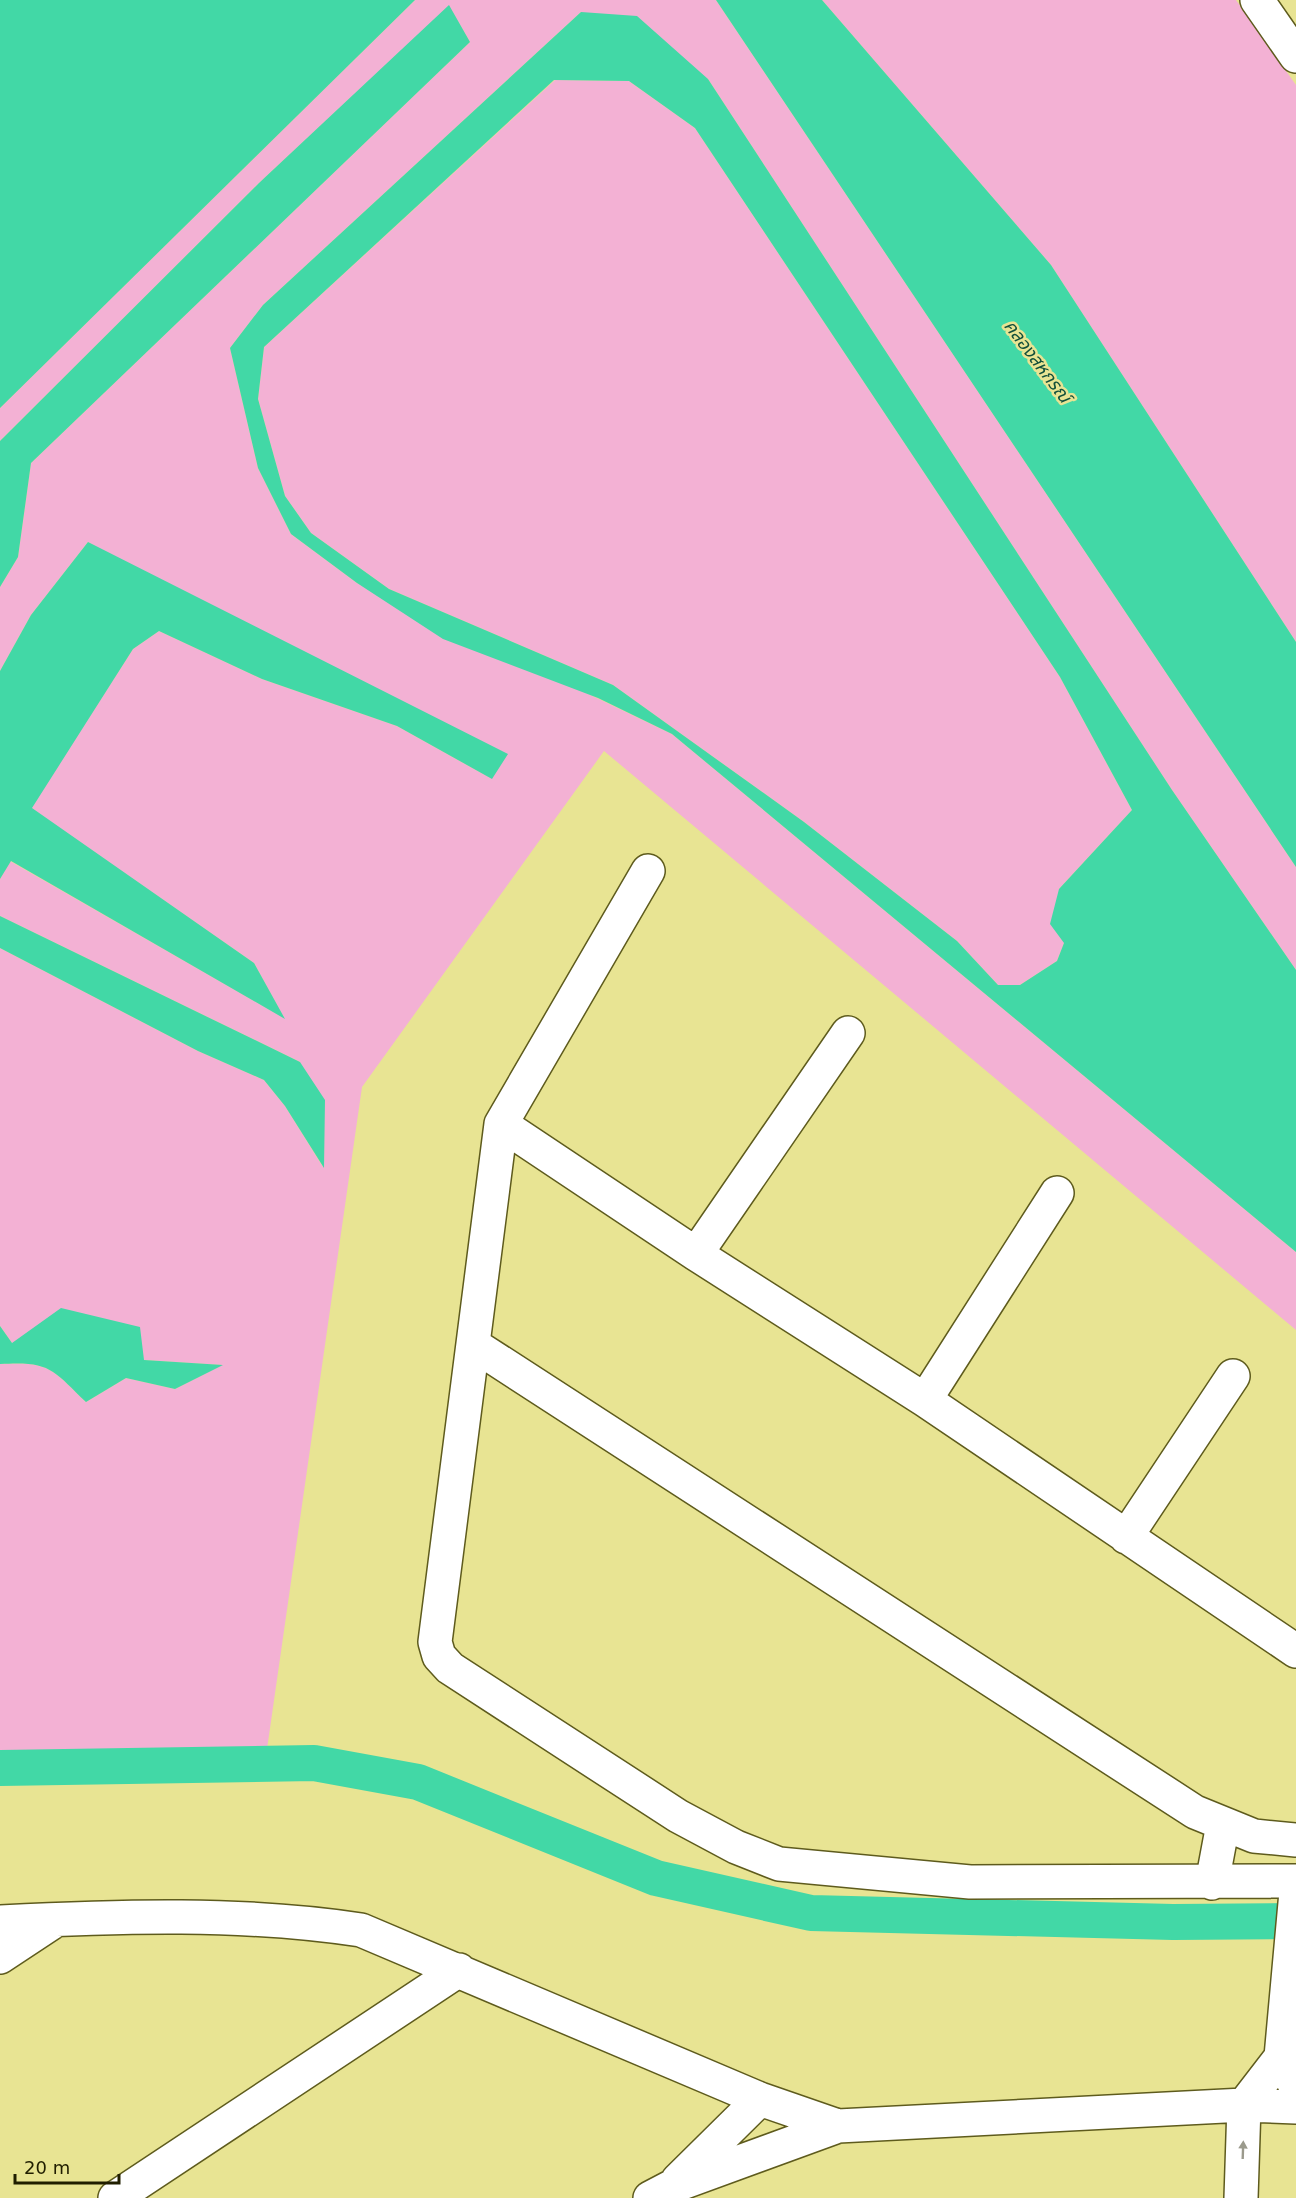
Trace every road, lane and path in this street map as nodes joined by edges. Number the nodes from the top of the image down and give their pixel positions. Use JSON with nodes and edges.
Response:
{"nodes":[{"id":1,"x":1257,"y":0,"type":"edge"},
{"id":2,"x":1296,"y":56,"type":"edge"},
{"id":3,"x":648,"y":871,"type":"dead end"},
{"id":4,"x":848,"y":1033,"type":"dead end"},
{"id":5,"x":501,"y":1124,"type":"junction"},
{"id":6,"x":1058,"y":1193,"type":"dead end"},
{"id":7,"x":696,"y":1254,"type":"junction"},
{"id":8,"x":474,"y":1345,"type":"junction"},
{"id":9,"x":1233,"y":1377,"type":"dead end"},
{"id":10,"x":925,"y":1400,"type":"junction"},
{"id":11,"x":1126,"y":1537,"type":"junction"},
{"id":12,"x":1296,"y":1651,"type":"edge"},
{"id":13,"x":1223,"y":1824,"type":"junction"},
{"id":14,"x":1296,"y":1840,"type":"edge"},
{"id":15,"x":1296,"y":1881,"type":"edge"},
{"id":16,"x":1212,"y":1883,"type":"junction"},
{"id":17,"x":1296,"y":1892,"type":"edge"},
{"id":18,"x":57,"y":1919,"type":"junction"},
{"id":19,"x":0,"y":1922,"type":"edge"},
{"id":20,"x":0,"y":1957,"type":"edge"},
{"id":21,"x":459,"y":1970,"type":"junction"},
{"id":22,"x":1281,"y":2057,"type":"junction"},
{"id":23,"x":1296,"y":2087,"type":"edge"},
{"id":24,"x":760,"y":2099,"type":"junction"},
{"id":25,"x":1244,"y":2105,"type":"junction"},
{"id":26,"x":1296,"y":2107,"type":"edge"},
{"id":27,"x":838,"y":2126,"type":"junction"},
{"id":28,"x":660,"y":2192,"type":"edge"},
{"id":29,"x":116,"y":2198,"type":"edge"},
{"id":30,"x":1241,"y":2198,"type":"edge"}],
"edges":[{"from":1,"to":2,"type":"street"},
{"from":3,"to":5,"type":"street"},
{"from":4,"to":7,"type":"street"},
{"from":5,"to":7,"type":"street"},
{"from":5,"to":8,"type":"street"},
{"from":6,"to":10,"type":"street"},
{"from":7,"to":10,"type":"street"},
{"from":8,"to":13,"type":"street"},
{"from":8,"to":16,"type":"street"},
{"from":9,"to":11,"type":"street"},
{"from":10,"to":11,"type":"street"},
{"from":11,"to":12,"type":"street"},
{"from":13,"to":14,"type":"street"},
{"from":13,"to":16,"type":"street"},
{"from":15,"to":16,"type":"street"},
{"from":17,"to":22,"type":"street"},
{"from":18,"to":19,"type":"street"},
{"from":18,"to":20,"type":"street"},
{"from":18,"to":21,"type":"street"},
{"from":21,"to":24,"type":"street"},
{"from":21,"to":29,"type":"street"},
{"from":22,"to":23,"type":"street"},
{"from":22,"to":25,"type":"street"},
{"from":24,"to":27,"type":"street"},
{"from":24,"to":28,"type":"street"},
{"from":25,"to":26,"type":"street"},
{"from":25,"to":27,"type":"street"},
{"from":30,"to":25,"type":"street","one_way":true},
{"from":27,"to":28,"type":"street"}]}
